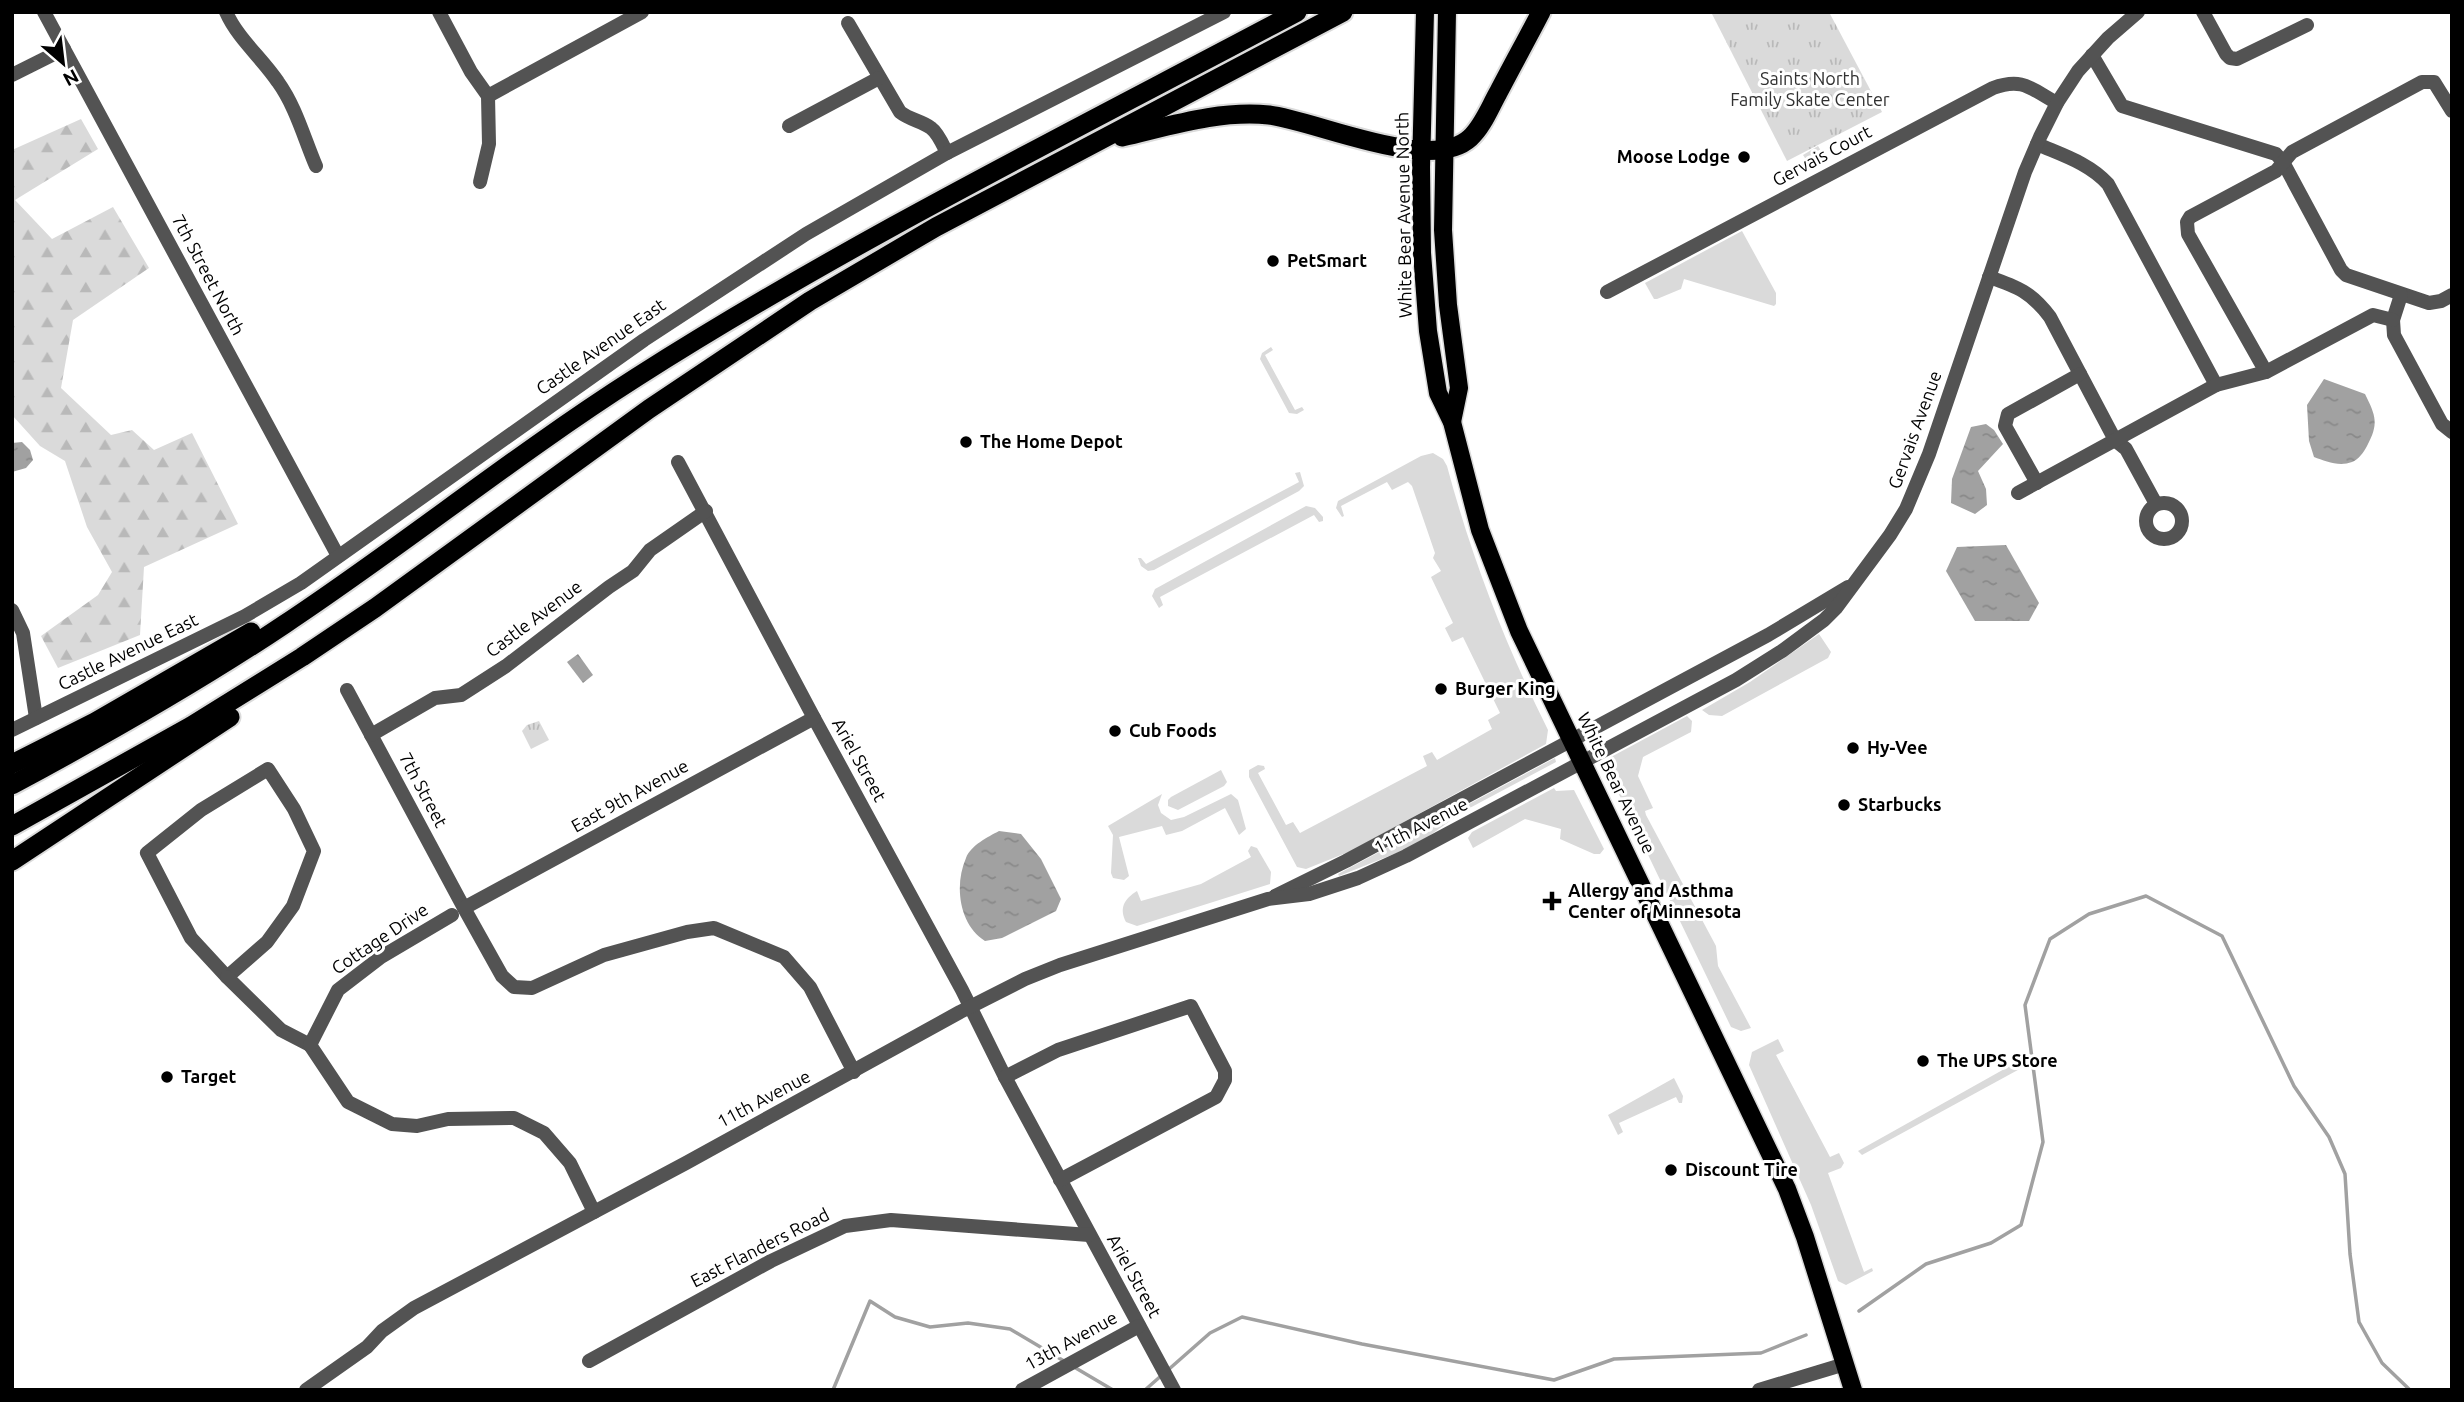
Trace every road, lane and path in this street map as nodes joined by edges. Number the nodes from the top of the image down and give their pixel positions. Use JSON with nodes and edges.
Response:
{"nodes":[{"id":1,"x":44,"y":12,"type":"edge"},
{"id":2,"x":226,"y":12,"type":"edge"},
{"id":3,"x":439,"y":12,"type":"edge"},
{"id":4,"x":642,"y":12,"type":"edge"},
{"id":5,"x":1224,"y":12,"type":"edge"},
{"id":6,"x":1279,"y":12,"type":"edge"},
{"id":7,"x":1297,"y":12,"type":"edge"},
{"id":8,"x":1343,"y":12,"type":"edge"},
{"id":9,"x":1425,"y":12,"type":"edge"},
{"id":10,"x":1447,"y":12,"type":"edge"},
{"id":11,"x":1541,"y":12,"type":"edge"},
{"id":12,"x":2138,"y":12,"type":"edge"},
{"id":13,"x":2203,"y":12,"type":"edge"},
{"id":14,"x":848,"y":23,"type":"dead end"},
{"id":15,"x":2307,"y":24,"type":"dead end"},
{"id":16,"x":64,"y":49,"type":"junction"},
{"id":17,"x":2092,"y":55,"type":"junction"},
{"id":18,"x":1210,"y":58,"type":"junction"},
{"id":19,"x":12,"y":75,"type":"edge"},
{"id":20,"x":879,"y":78,"type":"junction"},
{"id":21,"x":488,"y":96,"type":"junction"},
{"id":22,"x":2057,"y":103,"type":"junction"},
{"id":23,"x":2452,"y":111,"type":"edge"},
{"id":24,"x":789,"y":125,"type":"dead end"},
{"id":25,"x":1093,"y":144,"type":"junction"},
{"id":26,"x":2036,"y":144,"type":"junction"},
{"id":27,"x":1422,"y":149,"type":"junction"},
{"id":28,"x":1444,"y":149,"type":"junction"},
{"id":29,"x":947,"y":152,"type":"junction"},
{"id":30,"x":2283,"y":162,"type":"junction"},
{"id":31,"x":316,"y":166,"type":"dead end"},
{"id":32,"x":480,"y":183,"type":"dead end"},
{"id":33,"x":1989,"y":277,"type":"junction"},
{"id":34,"x":1607,"y":292,"type":"dead end"},
{"id":35,"x":2401,"y":295,"type":"junction"},
{"id":36,"x":2452,"y":295,"type":"edge"},
{"id":37,"x":2393,"y":320,"type":"junction"},
{"id":38,"x":2266,"y":372,"type":"junction"},
{"id":39,"x":2080,"y":374,"type":"junction"},
{"id":40,"x":2216,"y":385,"type":"junction"},
{"id":41,"x":1452,"y":422,"type":"junction"},
{"id":42,"x":2452,"y":432,"type":"edge"},
{"id":43,"x":2115,"y":440,"type":"junction"},
{"id":44,"x":678,"y":463,"type":"dead end"},
{"id":45,"x":2037,"y":483,"type":"junction"},
{"id":46,"x":2018,"y":493,"type":"dead end"},
{"id":47,"x":2156,"y":504,"type":"dead end"},
{"id":48,"x":706,"y":511,"type":"junction"},
{"id":49,"x":338,"y":556,"type":"junction"},
{"id":50,"x":342,"y":584,"type":"junction"},
{"id":51,"x":1852,"y":584,"type":"junction"},
{"id":52,"x":12,"y":610,"type":"edge"},
{"id":53,"x":359,"y":618,"type":"junction"},
{"id":54,"x":347,"y":691,"type":"dead end"},
{"id":55,"x":36,"y":718,"type":"junction"},
{"id":56,"x":814,"y":718,"type":"junction"},
{"id":57,"x":12,"y":730,"type":"edge"},
{"id":58,"x":371,"y":735,"type":"junction"},
{"id":59,"x":1571,"y":740,"type":"junction"},
{"id":60,"x":1582,"y":762,"type":"junction"},
{"id":61,"x":12,"y":764,"type":"edge"},
{"id":62,"x":12,"y":785,"type":"edge"},
{"id":63,"x":12,"y":826,"type":"edge"},
{"id":64,"x":12,"y":861,"type":"edge"},
{"id":65,"x":1268,"y":900,"type":"junction"},
{"id":66,"x":458,"y":912,"type":"junction"},
{"id":67,"x":227,"y":977,"type":"junction"},
{"id":68,"x":970,"y":1006,"type":"junction"},
{"id":69,"x":310,"y":1045,"type":"junction"},
{"id":70,"x":854,"y":1072,"type":"junction"},
{"id":71,"x":1005,"y":1077,"type":"junction"},
{"id":72,"x":1060,"y":1180,"type":"junction"},
{"id":73,"x":594,"y":1212,"type":"junction"},
{"id":74,"x":1089,"y":1235,"type":"junction"},
{"id":75,"x":1139,"y":1326,"type":"junction"},
{"id":76,"x":589,"y":1361,"type":"dead end"},
{"id":77,"x":1845,"y":1364,"type":"junction"},
{"id":78,"x":306,"y":1390,"type":"edge"},
{"id":79,"x":1022,"y":1390,"type":"edge"},
{"id":80,"x":1174,"y":1390,"type":"edge"},
{"id":81,"x":1759,"y":1390,"type":"edge"},
{"id":82,"x":1853,"y":1390,"type":"edge"}],
"edges":[{"from":1,"to":16,"type":"street","name":"7th Street North"},
{"from":2,"to":31,"type":"street"},
{"from":3,"to":21,"type":"street"},
{"from":4,"to":21,"type":"street"},
{"from":5,"to":29,"type":"street","name":"Castle Avenue East"},
{"from":6,"to":18,"type":"highway"},
{"from":7,"to":18,"type":"highway"},
{"from":8,"to":25,"type":"highway"},
{"from":9,"to":27,"type":"main road","name":"White Bear Avenue North"},
{"from":10,"to":28,"type":"main road"},
{"from":11,"to":28,"type":"highway"},
{"from":12,"to":17,"type":"street","name":"Gervais Avenue"},
{"from":13,"to":15,"type":"street"},
{"from":14,"to":20,"type":"street"},
{"from":16,"to":19,"type":"street"},
{"from":16,"to":49,"type":"street","name":"7th Street North"},
{"from":17,"to":22,"type":"street","name":"Gervais Avenue"},
{"from":17,"to":30,"type":"street"},
{"from":18,"to":50,"type":"highway"},
{"from":20,"to":24,"type":"street"},
{"from":20,"to":29,"type":"street"},
{"from":21,"to":32,"type":"street"},
{"from":22,"to":26,"type":"street","name":"Gervais Avenue"},
{"from":22,"to":34,"type":"street","name":"Gervais Court"},
{"from":23,"to":30,"type":"street"},
{"from":25,"to":27,"type":"highway"},
{"from":25,"to":53,"type":"highway"},
{"from":26,"to":33,"type":"street","name":"Gervais Avenue"},
{"from":26,"to":40,"type":"street"},
{"from":27,"to":28,"type":"highway"},
{"from":27,"to":41,"type":"main road","name":"White Bear Avenue North"},
{"from":28,"to":41,"type":"main road"},
{"from":29,"to":49,"type":"street","name":"Castle Avenue East"},
{"from":30,"to":35,"type":"street"},
{"from":30,"to":38,"type":"street"},
{"from":33,"to":39,"type":"street"},
{"from":33,"to":51,"type":"street","name":"Gervais Avenue"},
{"from":35,"to":36,"type":"street"},
{"from":35,"to":37,"type":"street"},
{"from":37,"to":38,"type":"street"},
{"from":37,"to":42,"type":"street"},
{"from":38,"to":40,"type":"street"},
{"from":39,"to":43,"type":"street"},
{"from":39,"to":45,"type":"street"},
{"from":40,"to":43,"type":"street"},
{"from":41,"to":59,"type":"main road","name":"White Bear Avenue"},
{"from":43,"to":45,"type":"street"},
{"from":43,"to":47,"type":"street"},
{"from":44,"to":48,"type":"street","name":"Ariel Street"},
{"from":45,"to":46,"type":"street"},
{"from":48,"to":56,"type":"street","name":"Ariel Street"},
{"from":48,"to":58,"type":"street","name":"Castle Avenue"},
{"from":49,"to":55,"type":"street","name":"Castle Avenue East"},
{"from":50,"to":61,"type":"highway"},
{"from":50,"to":62,"type":"highway"},
{"from":51,"to":59,"type":"street","name":"Gervais Avenue"},
{"from":51,"to":60,"type":"street","name":"Gervais Avenue"},
{"from":52,"to":55,"type":"street"},
{"from":53,"to":63,"type":"highway"},
{"from":53,"to":64,"type":"highway"},
{"from":54,"to":58,"type":"street","name":"7th Street"},
{"from":55,"to":57,"type":"street","name":"Castle Avenue East"},
{"from":56,"to":66,"type":"street","name":"East 9th Avenue"},
{"from":56,"to":68,"type":"street","name":"Ariel Street"},
{"from":58,"to":66,"type":"street","name":"7th Street"},
{"from":59,"to":60,"type":"main road","name":"White Bear Avenue"},
{"from":59,"to":65,"type":"street","name":"11th Avenue"},
{"from":60,"to":65,"type":"street","name":"11th Avenue"},
{"from":60,"to":77,"type":"main road","name":"White Bear Avenue"},
{"from":65,"to":68,"type":"street","name":"11th Avenue"},
{"from":66,"to":69,"type":"street","name":"Cottage Drive"},
{"from":66,"to":70,"type":"street","name":"7th Street"},
{"from":67,"to":67,"type":"street"},
{"from":67,"to":69,"type":"street"},
{"from":68,"to":70,"type":"street","name":"11th Avenue"},
{"from":68,"to":71,"type":"street","name":"Ariel Street"},
{"from":69,"to":73,"type":"street"},
{"from":70,"to":73,"type":"street","name":"11th Avenue"},
{"from":71,"to":72,"type":"street","name":"Ariel Street"},
{"from":71,"to":72,"type":"street"},
{"from":72,"to":74,"type":"street","name":"Ariel Street"},
{"from":73,"to":78,"type":"street","name":"11th Avenue"},
{"from":74,"to":75,"type":"street","name":"Ariel Street"},
{"from":74,"to":76,"type":"street","name":"East Flanders Road"},
{"from":75,"to":79,"type":"street","name":"13th Avenue"},
{"from":75,"to":80,"type":"street","name":"Ariel Street"},
{"from":77,"to":81,"type":"street"},
{"from":77,"to":82,"type":"main road","name":"White Bear Avenue"}]}
